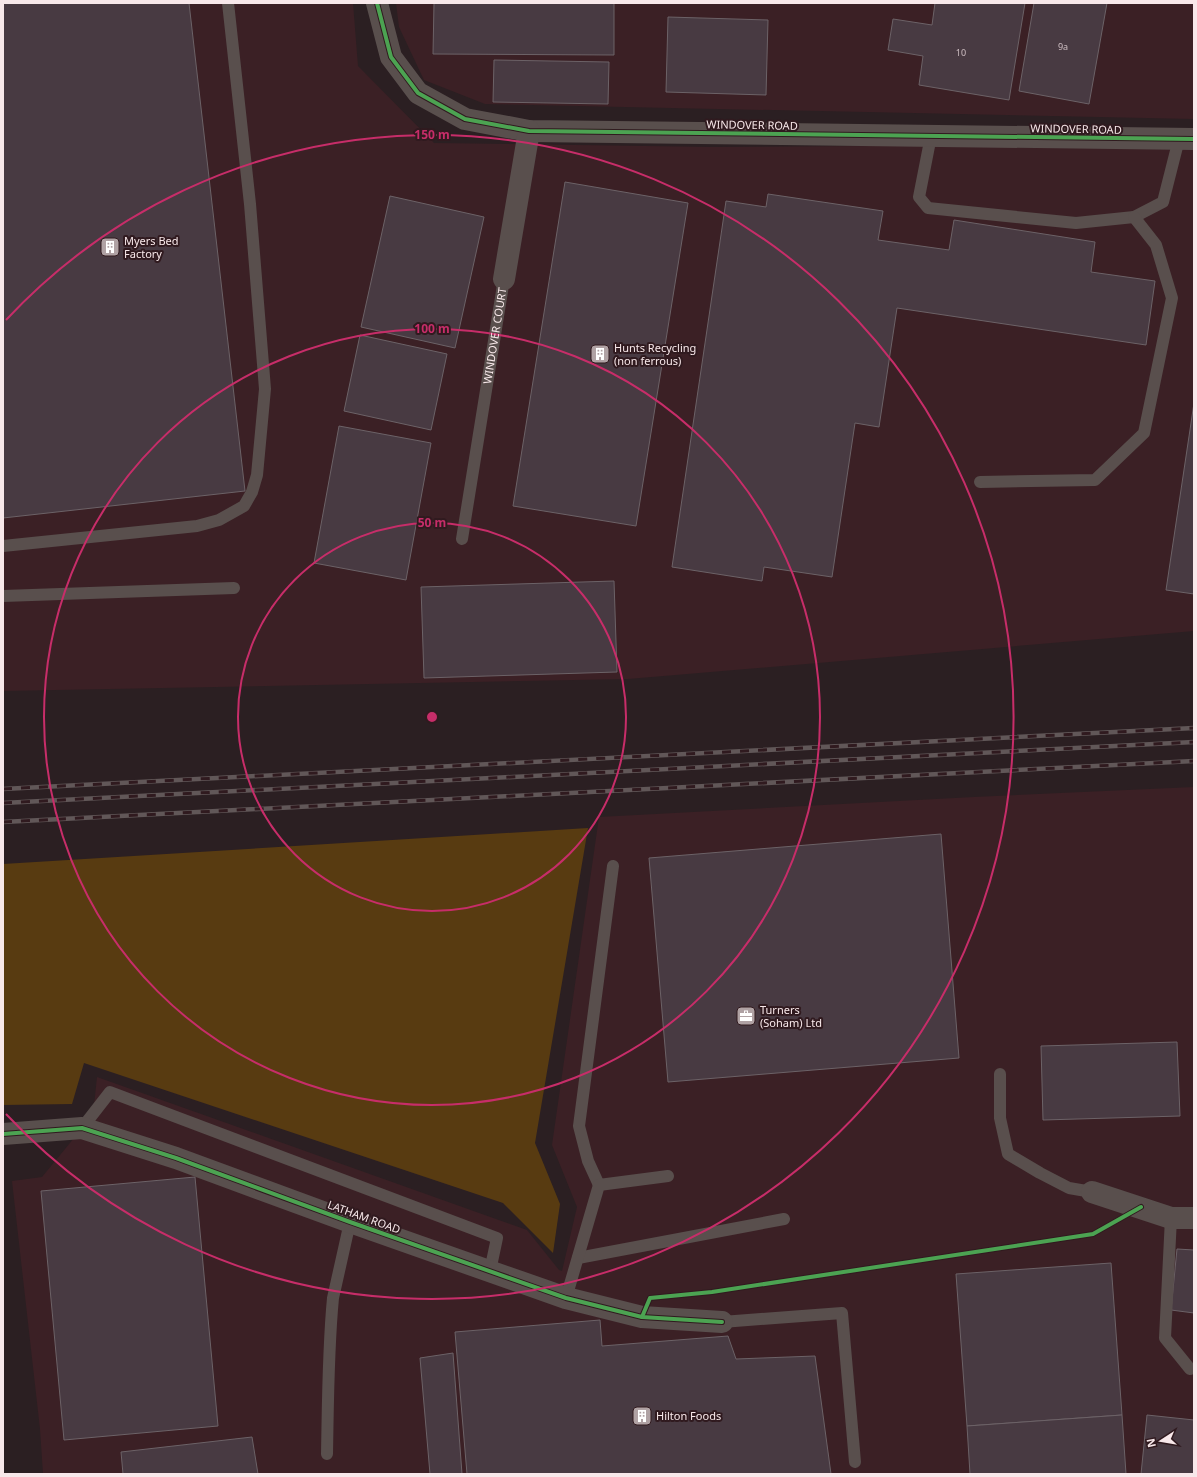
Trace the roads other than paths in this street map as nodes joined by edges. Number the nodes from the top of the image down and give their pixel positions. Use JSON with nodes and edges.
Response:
{"nodes":[{"id":1,"x":228,"y":3,"type":"edge"},
{"id":2,"x":378,"y":3,"type":"edge"},
{"id":3,"x":529,"y":131,"type":"junction"},
{"id":4,"x":931,"y":136,"type":"junction"},
{"id":5,"x":1186,"y":139,"type":"edge"},
{"id":6,"x":1134,"y":217,"type":"junction"},
{"id":7,"x":504,"y":279,"type":"joint"},
{"id":8,"x":980,"y":482,"type":"dead end"},
{"id":9,"x":462,"y":539,"type":"dead end"},
{"id":10,"x":3,"y":546,"type":"edge"},
{"id":11,"x":234,"y":588,"type":"dead end"},
{"id":12,"x":3,"y":596,"type":"edge"},
{"id":13,"x":613,"y":866,"type":"dead end"},
{"id":14,"x":1000,"y":1074,"type":"dead end"},
{"id":15,"x":82,"y":1128,"type":"junction"},
{"id":16,"x":3,"y":1134,"type":"edge"},
{"id":17,"x":668,"y":1176,"type":"dead end"},
{"id":18,"x":599,"y":1185,"type":"junction"},
{"id":19,"x":1092,"y":1192,"type":"joint"},
{"id":20,"x":1171,"y":1218,"type":"junction"},
{"id":21,"x":1194,"y":1218,"type":"edge"},
{"id":22,"x":784,"y":1219,"type":"dead end"},
{"id":23,"x":350,"y":1222,"type":"junction"},
{"id":24,"x":578,"y":1258,"type":"junction"},
{"id":25,"x":490,"y":1271,"type":"junction"},
{"id":26,"x":566,"y":1298,"type":"junction"},
{"id":27,"x":722,"y":1322,"type":"joint"},
{"id":28,"x":1190,"y":1369,"type":"dead end"},
{"id":29,"x":327,"y":1454,"type":"dead end"},
{"id":30,"x":855,"y":1462,"type":"dead end"}],
"edges":[{"from":1,"to":10,"type":"lane"},
{"from":2,"to":3,"type":"street","name":"WINDOVER ROAD"},
{"from":3,"to":4,"type":"street","name":"WINDOVER ROAD"},
{"from":3,"to":7,"type":"street","name":"WINDOVER COURT"},
{"from":4,"to":5,"type":"street","name":"WINDOVER ROAD"},
{"from":4,"to":6,"type":"lane"},
{"from":5,"to":6,"type":"lane"},
{"from":6,"to":8,"type":"lane"},
{"from":7,"to":9,"type":"lane","name":"WINDOVER COURT"},
{"from":11,"to":12,"type":"lane"},
{"from":13,"to":18,"type":"lane"},
{"from":14,"to":19,"type":"lane"},
{"from":15,"to":16,"type":"street","name":"LATHAM ROAD"},
{"from":15,"to":23,"type":"street","name":"LATHAM ROAD"},
{"from":15,"to":25,"type":"lane"},
{"from":17,"to":18,"type":"lane"},
{"from":18,"to":24,"type":"lane"},
{"from":19,"to":20,"type":"street"},
{"from":20,"to":21,"type":"street"},
{"from":20,"to":28,"type":"lane"},
{"from":22,"to":24,"type":"lane"},
{"from":23,"to":25,"type":"street","name":"LATHAM ROAD"},
{"from":23,"to":29,"type":"lane"},
{"from":24,"to":26,"type":"lane"},
{"from":25,"to":26,"type":"street","name":"LATHAM ROAD"},
{"from":26,"to":27,"type":"street","name":"LATHAM ROAD"},
{"from":27,"to":30,"type":"lane"}]}
